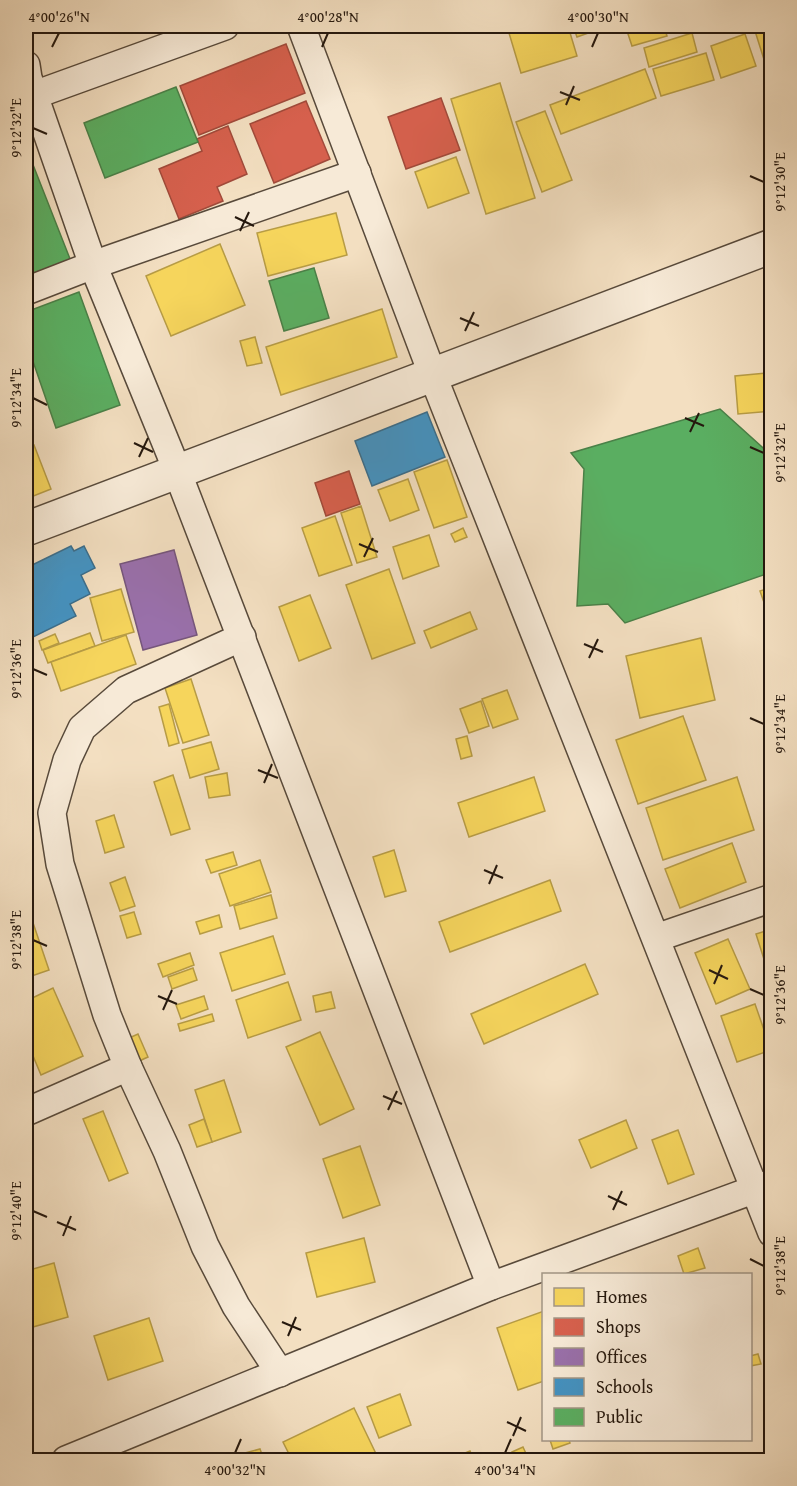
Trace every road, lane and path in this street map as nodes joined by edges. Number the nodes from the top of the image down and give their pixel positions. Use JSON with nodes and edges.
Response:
{"nodes":[{"id":1,"x":225,"y":26,"type":"edge"},
{"id":2,"x":301,"y":26,"type":"edge"},
{"id":3,"x":26,"y":65,"type":"edge"},
{"id":4,"x":30,"y":96,"type":"edge"},
{"id":5,"x":357,"y":172,"type":"junction"},
{"id":6,"x":771,"y":246,"type":"edge"},
{"id":7,"x":93,"y":265,"type":"junction"},
{"id":8,"x":26,"y":291,"type":"edge"},
{"id":9,"x":433,"y":374,"type":"junction"},
{"id":10,"x":177,"y":471,"type":"junction"},
{"id":11,"x":26,"y":529,"type":"edge"},
{"id":12,"x":242,"y":637,"type":"junction"},
{"id":13,"x":771,"y":898,"type":"edge"},
{"id":14,"x":656,"y":938,"type":"junction"},
{"id":15,"x":128,"y":1067,"type":"junction"},
{"id":16,"x":26,"y":1112,"type":"edge"},
{"id":17,"x":764,"y":1186,"type":"edge"},
{"id":18,"x":771,"y":1233,"type":"edge"},
{"id":19,"x":491,"y":1286,"type":"junction"},
{"id":20,"x":280,"y":1373,"type":"junction"},
{"id":21,"x":66,"y":1461,"type":"edge"}],
"edges":[{"from":1,"to":4,"type":"street"},
{"from":2,"to":5,"type":"street"},
{"from":3,"to":4,"type":"street"},
{"from":4,"to":7,"type":"street"},
{"from":5,"to":7,"type":"street"},
{"from":5,"to":9,"type":"street"},
{"from":6,"to":9,"type":"street"},
{"from":7,"to":8,"type":"street"},
{"from":7,"to":10,"type":"street"},
{"from":9,"to":10,"type":"street"},
{"from":9,"to":14,"type":"street"},
{"from":10,"to":11,"type":"street"},
{"from":10,"to":12,"type":"street"},
{"from":12,"to":15,"type":"street"},
{"from":12,"to":19,"type":"street"},
{"from":13,"to":14,"type":"street"},
{"from":14,"to":17,"type":"street"},
{"from":15,"to":16,"type":"street"},
{"from":15,"to":20,"type":"street"},
{"from":17,"to":18,"type":"street"},
{"from":17,"to":19,"type":"street"},
{"from":19,"to":20,"type":"street"},
{"from":20,"to":21,"type":"street"}]}
